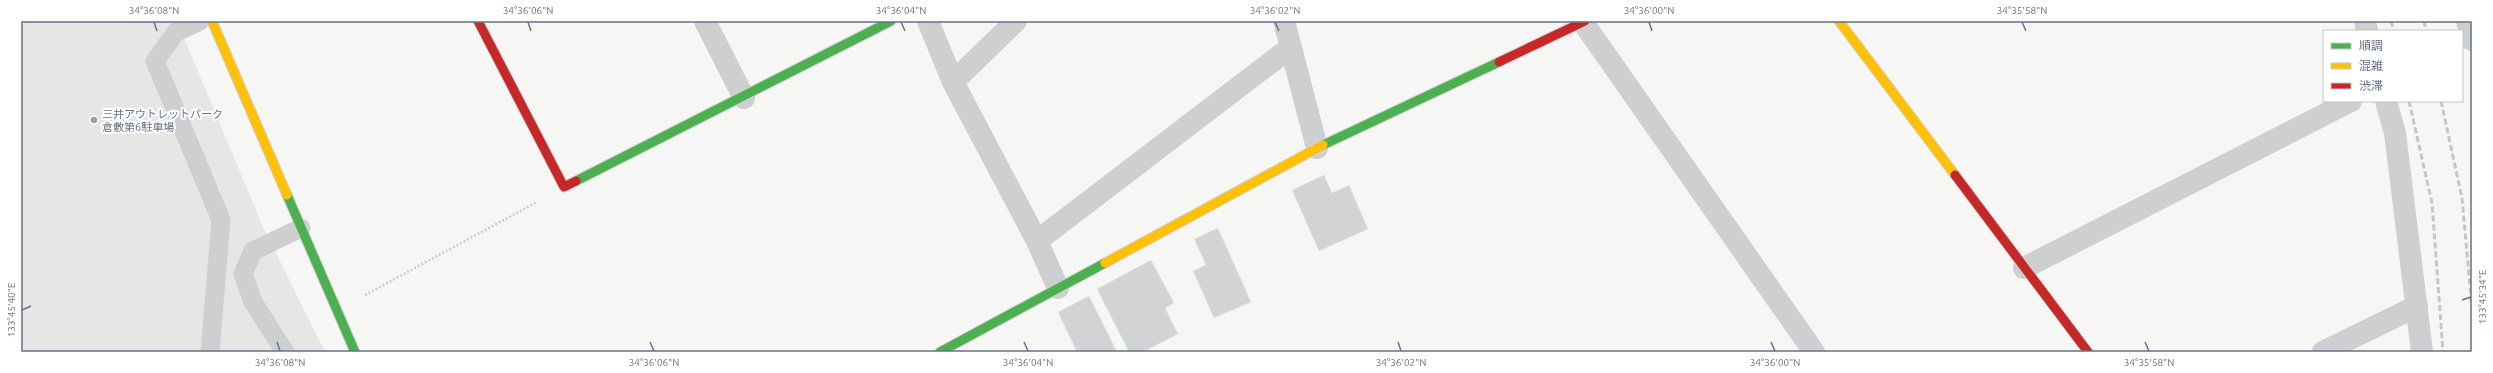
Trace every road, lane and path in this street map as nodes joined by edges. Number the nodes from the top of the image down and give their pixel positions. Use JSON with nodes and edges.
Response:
{"nodes":[{"id":1,"x":200,"y":21,"type":"edge"},
{"id":2,"x":212,"y":21,"type":"edge"},
{"id":3,"x":478,"y":21,"type":"edge"},
{"id":4,"x":704,"y":21,"type":"edge"},
{"id":5,"x":891,"y":21,"type":"edge"},
{"id":6,"x":928,"y":21,"type":"edge"},
{"id":7,"x":1016,"y":21,"type":"edge"},
{"id":8,"x":1284,"y":21,"type":"edge"},
{"id":9,"x":1583,"y":21,"type":"edge"},
{"id":10,"x":1839,"y":21,"type":"edge"},
{"id":11,"x":2467,"y":21,"type":"edge"},
{"id":12,"x":2472,"y":40,"type":"edge"},
{"id":13,"x":1291,"y":47,"type":"junction"},
{"id":14,"x":953,"y":82,"type":"junction"},
{"id":15,"x":744,"y":98,"type":"junction"},
{"id":16,"x":2349,"y":102,"type":"edge"},
{"id":17,"x":2386,"y":102,"type":"edge"},
{"id":18,"x":1317,"y":148,"type":"junction"},
{"id":19,"x":564,"y":187,"type":"junction"},
{"id":20,"x":301,"y":228,"type":"junction"},
{"id":21,"x":1037,"y":241,"type":"junction"},
{"id":22,"x":2024,"y":268,"type":"junction"},
{"id":23,"x":1058,"y":288,"type":"junction"},
{"id":24,"x":2417,"y":306,"type":"junction"},
{"id":25,"x":337,"y":311,"type":"junction"},
{"id":26,"x":210,"y":352,"type":"edge"},
{"id":27,"x":285,"y":352,"type":"edge"},
{"id":28,"x":355,"y":352,"type":"edge"},
{"id":29,"x":940,"y":352,"type":"edge"},
{"id":30,"x":1814,"y":352,"type":"edge"},
{"id":31,"x":2088,"y":352,"type":"edge"},
{"id":32,"x":2323,"y":352,"type":"edge"},
{"id":33,"x":2422,"y":352,"type":"edge"}],
"edges":[{"from":1,"to":26,"type":"lane"},
{"from":2,"to":20,"type":"street"},
{"from":3,"to":19,"type":"street"},
{"from":4,"to":15,"type":"street"},
{"from":5,"to":15,"type":"street"},
{"from":6,"to":14,"type":"street"},
{"from":7,"to":14,"type":"street"},
{"from":8,"to":13,"type":"street"},
{"from":9,"to":18,"type":"street"},
{"from":9,"to":30,"type":"street"},
{"from":10,"to":22,"type":"street"},
{"from":11,"to":12,"type":"street"},
{"from":13,"to":18,"type":"street"},
{"from":13,"to":21,"type":"street"},
{"from":14,"to":21,"type":"street"},
{"from":15,"to":19,"type":"street"},
{"from":16,"to":22,"type":"street"},
{"from":17,"to":24,"type":"street"},
{"from":18,"to":23,"type":"street"},
{"from":19,"to":25,"type":"path"},
{"from":20,"to":25,"type":"street"},
{"from":20,"to":27,"type":"lane"},
{"from":21,"to":23,"type":"street"},
{"from":22,"to":31,"type":"street"},
{"from":23,"to":29,"type":"street"},
{"from":24,"to":32,"type":"street"},
{"from":24,"to":33,"type":"street"},
{"from":25,"to":28,"type":"street"}]}
